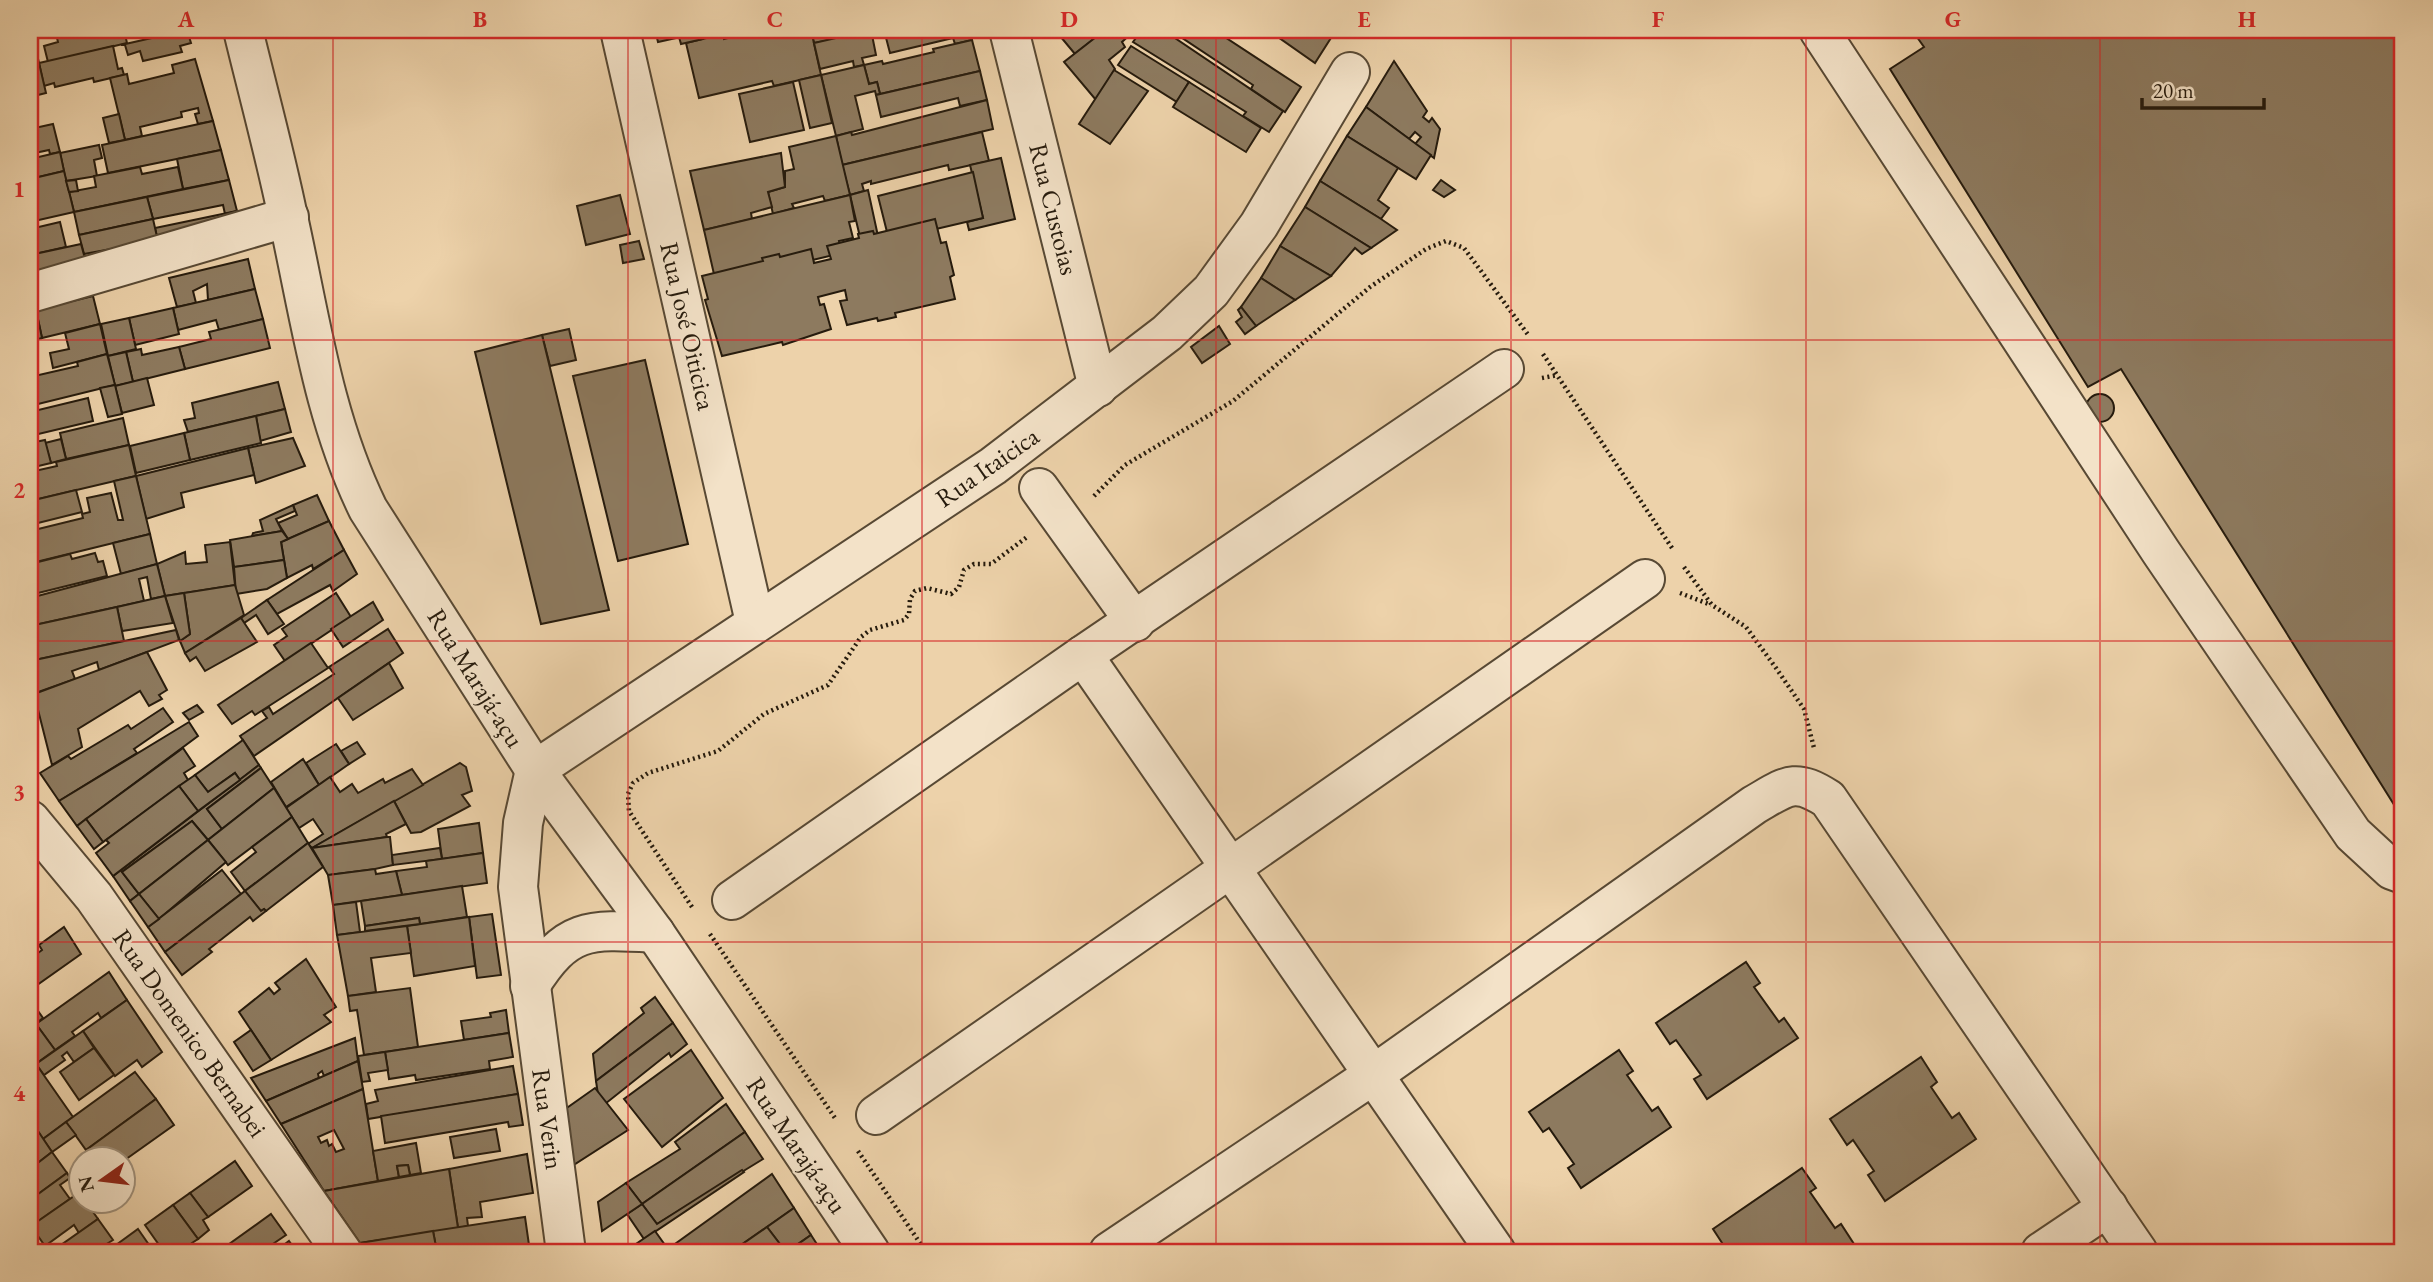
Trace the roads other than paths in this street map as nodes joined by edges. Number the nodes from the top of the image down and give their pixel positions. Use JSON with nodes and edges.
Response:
{"nodes":[{"id":1,"x":243,"y":30,"type":"edge"},
{"id":2,"x":620,"y":30,"type":"edge"},
{"id":3,"x":1009,"y":30,"type":"edge"},
{"id":4,"x":1819,"y":30,"type":"edge"},
{"id":5,"x":1350,"y":72,"type":"dead end"},
{"id":6,"x":289,"y":217,"type":"junction"},
{"id":7,"x":30,"y":293,"type":"edge"},
{"id":8,"x":1504,"y":369,"type":"dead end"},
{"id":9,"x":1098,"y":387,"type":"junction"},
{"id":10,"x":1039,"y":488,"type":"dead end"},
{"id":11,"x":1645,"y":579,"type":"dead end"},
{"id":12,"x":755,"y":622,"type":"junction"},
{"id":13,"x":1135,"y":622,"type":"junction"},
{"id":14,"x":1083,"y":655,"type":"junction"},
{"id":15,"x":535,"y":770,"type":"junction"},
{"id":16,"x":30,"y":820,"type":"edge"},
{"id":17,"x":1230,"y":868,"type":"junction"},
{"id":18,"x":2403,"y":874,"type":"edge"},
{"id":19,"x":732,"y":900,"type":"dead end"},
{"id":20,"x":654,"y":933,"type":"junction"},
{"id":21,"x":530,"y":986,"type":"junction"},
{"id":22,"x":1373,"y":1075,"type":"junction"},
{"id":23,"x":876,"y":1115,"type":"dead end"},
{"id":24,"x":2108,"y":1206,"type":"junction"},
{"id":25,"x":342,"y":1252,"type":"edge"},
{"id":26,"x":566,"y":1252,"type":"edge"},
{"id":27,"x":870,"y":1252,"type":"edge"},
{"id":28,"x":1110,"y":1252,"type":"edge"},
{"id":29,"x":1496,"y":1252,"type":"edge"},
{"id":30,"x":2042,"y":1252,"type":"edge"},
{"id":31,"x":2138,"y":1252,"type":"edge"}],
"edges":[{"from":1,"to":6,"type":"street","name":"Rua Marajá-açu"},
{"from":2,"to":12,"type":"street","name":"Rua José Oiticica"},
{"from":3,"to":9,"type":"street","name":"Rua Custoias"},
{"from":4,"to":18,"type":"street"},
{"from":5,"to":9,"type":"street","name":"Rua Itaicica"},
{"from":6,"to":7,"type":"street"},
{"from":6,"to":15,"type":"street","name":"Rua Marajá-açu"},
{"from":8,"to":13,"type":"street"},
{"from":9,"to":12,"type":"street","name":"Rua Itaicica"},
{"from":10,"to":13,"type":"street"},
{"from":11,"to":17,"type":"street"},
{"from":12,"to":15,"type":"street","name":"Rua Itaicica"},
{"from":13,"to":14,"type":"street"},
{"from":14,"to":17,"type":"street"},
{"from":14,"to":19,"type":"street"},
{"from":15,"to":20,"type":"street","name":"Rua Marajá-açu"},
{"from":15,"to":21,"type":"street","name":"Rua Verin"},
{"from":16,"to":25,"type":"street","name":"Rua Domenico Bernabei"},
{"from":17,"to":22,"type":"street"},
{"from":17,"to":23,"type":"street"},
{"from":20,"to":21,"type":"street"},
{"from":20,"to":27,"type":"street","name":"Rua Marajá-açu"},
{"from":21,"to":26,"type":"street","name":"Rua Verin"},
{"from":22,"to":24,"type":"street"},
{"from":22,"to":28,"type":"street"},
{"from":22,"to":29,"type":"street"},
{"from":24,"to":30,"type":"street"},
{"from":24,"to":31,"type":"street"}]}
